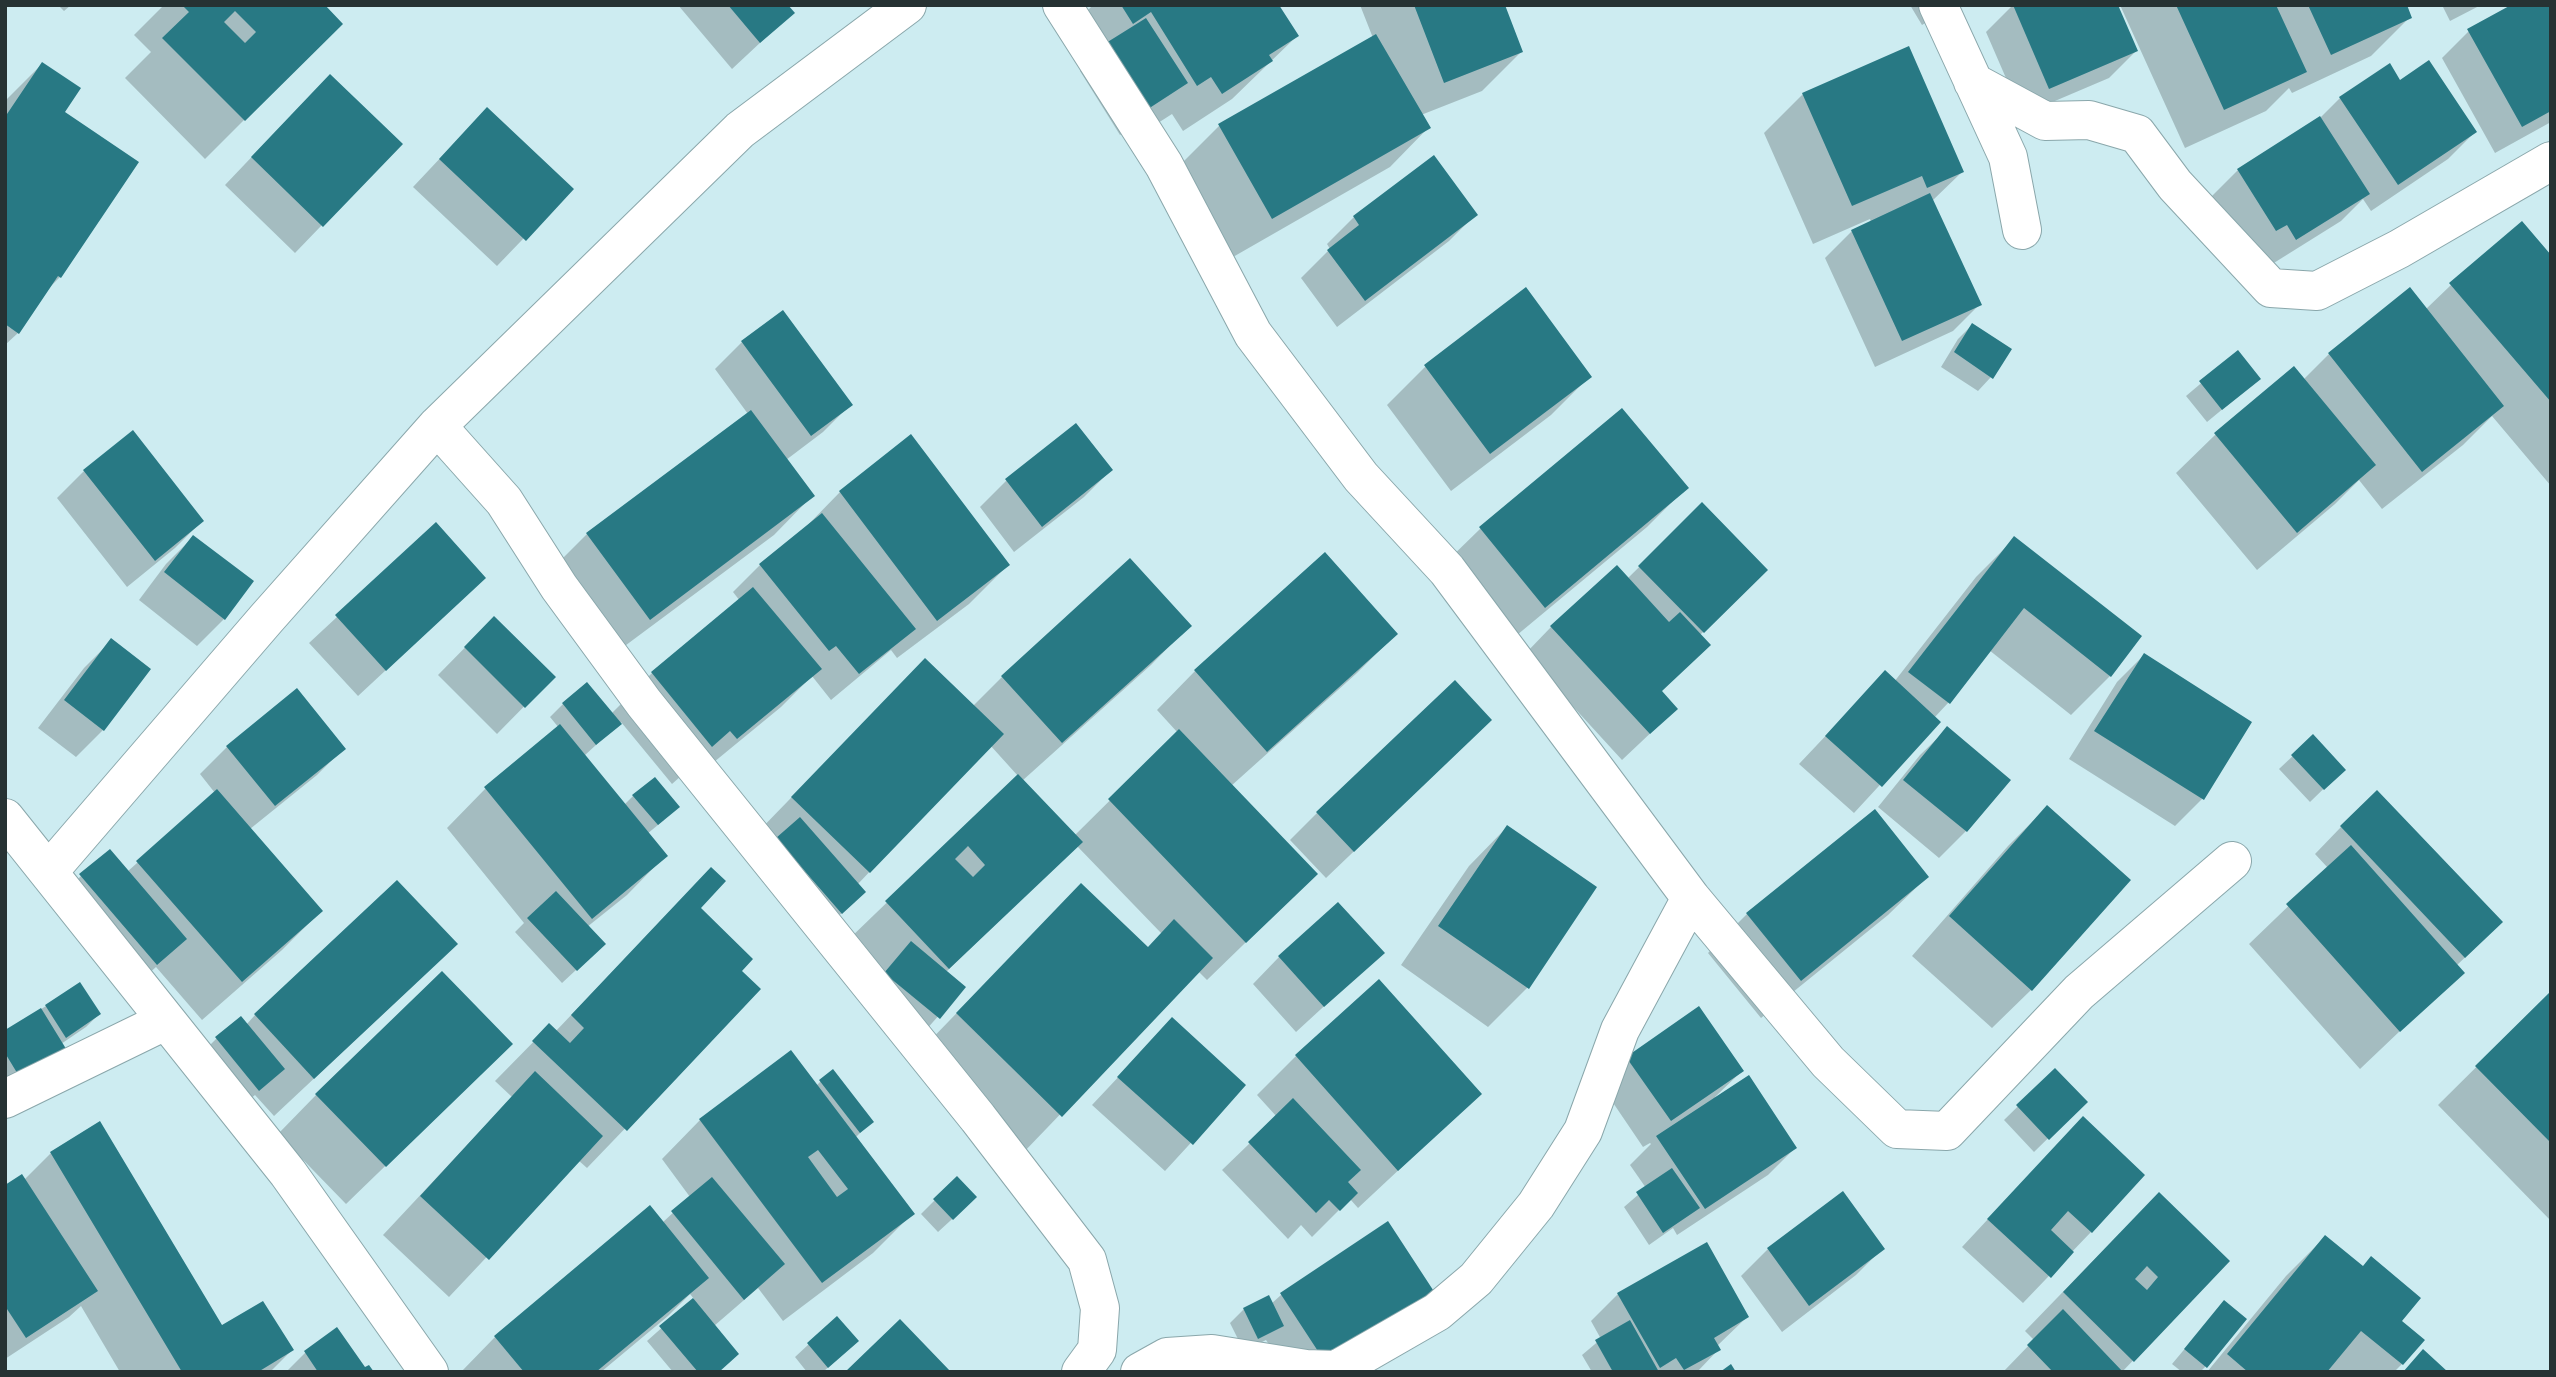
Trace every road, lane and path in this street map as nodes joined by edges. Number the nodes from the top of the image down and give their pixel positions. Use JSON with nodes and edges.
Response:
{"nodes":[{"id":1,"x":907,"y":5,"type":"edge"},
{"id":2,"x":1062,"y":5,"type":"edge"},
{"id":3,"x":1938,"y":5,"type":"edge"},
{"id":4,"x":1973,"y":82,"type":"junction"},
{"id":5,"x":2551,"y":161,"type":"edge"},
{"id":6,"x":2022,"y":230,"type":"dead end"},
{"id":7,"x":437,"y":426,"type":"junction"},
{"id":8,"x":5,"y":818,"type":"edge"},
{"id":9,"x":2232,"y":862,"type":"dead end"},
{"id":10,"x":49,"y":871,"type":"junction"},
{"id":11,"x":1691,"y":898,"type":"junction"},
{"id":12,"x":165,"y":1021,"type":"junction"},
{"id":13,"x":5,"y":1099,"type":"edge"},
{"id":14,"x":429,"y":1372,"type":"edge"},
{"id":15,"x":1080,"y":1372,"type":"edge"},
{"id":16,"x":1140,"y":1372,"type":"edge"}],
"edges":[{"from":1,"to":7,"type":"street"},
{"from":2,"to":11,"type":"street"},
{"from":3,"to":4,"type":"street"},
{"from":4,"to":5,"type":"street"},
{"from":4,"to":6,"type":"street"},
{"from":7,"to":10,"type":"street"},
{"from":7,"to":15,"type":"street"},
{"from":8,"to":10,"type":"street"},
{"from":9,"to":11,"type":"street"},
{"from":10,"to":12,"type":"street"},
{"from":11,"to":16,"type":"street"},
{"from":12,"to":13,"type":"street"},
{"from":12,"to":14,"type":"street"}]}
